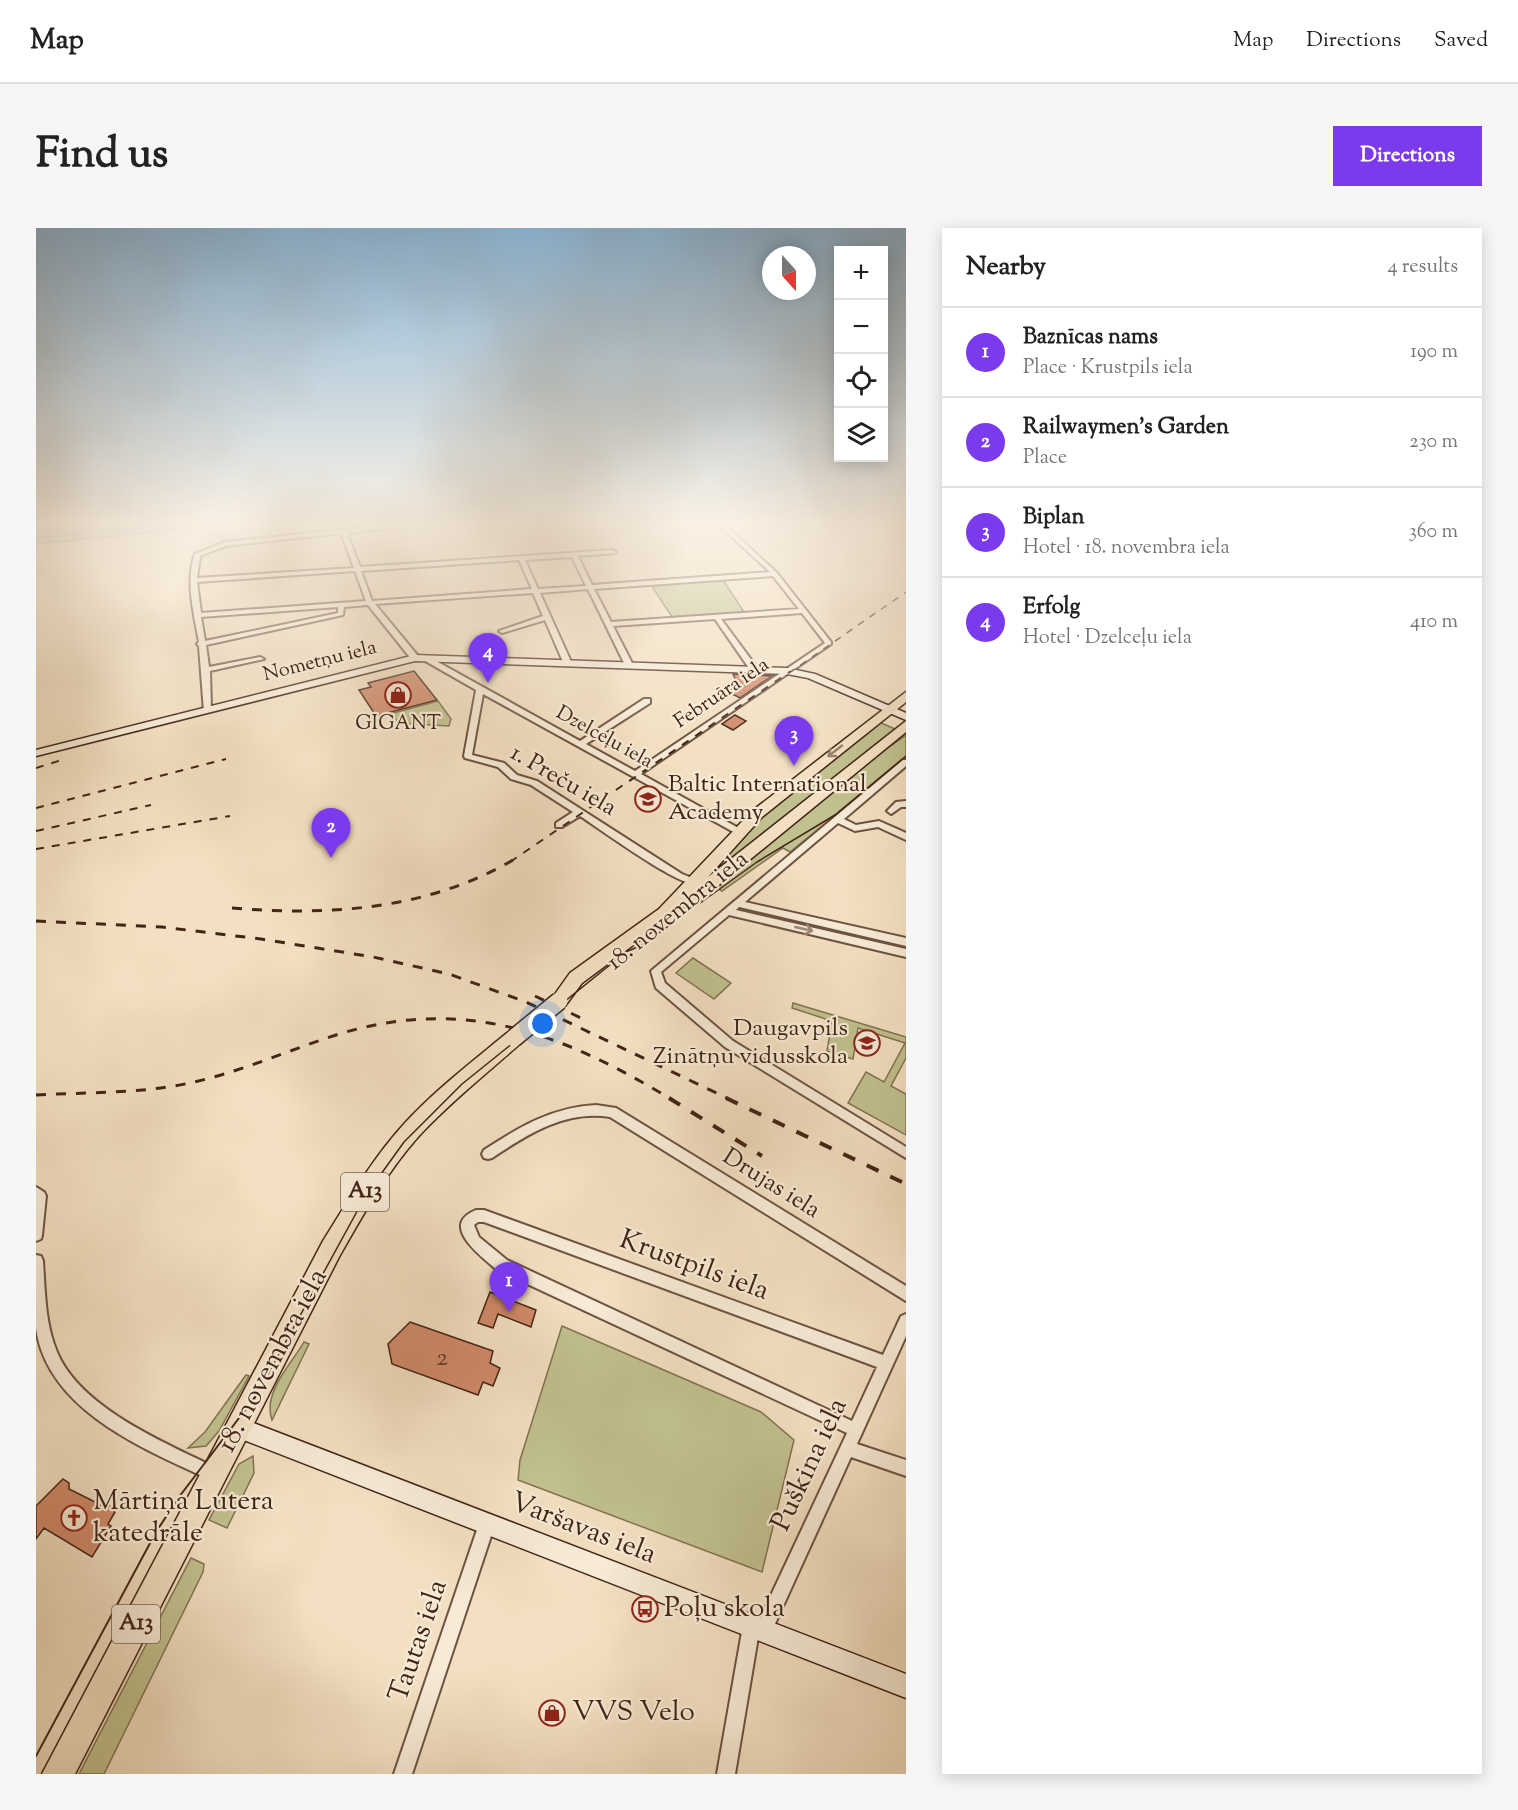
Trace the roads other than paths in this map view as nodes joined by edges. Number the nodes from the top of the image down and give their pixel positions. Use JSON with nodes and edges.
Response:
{"nodes":[{"id":1,"x":197,"y":594,"type":"edge"},
{"id":2,"x":367,"y":594,"type":"edge"},
{"id":3,"x":492,"y":594,"type":"edge"},
{"id":4,"x":537,"y":594,"type":"edge"},
{"id":5,"x":594,"y":594,"type":"edge"},
{"id":6,"x":791,"y":594,"type":"edge"},
{"id":7,"x":370,"y":603,"type":"junction"},
{"id":8,"x":341,"y":605,"type":"junction"},
{"id":9,"x":804,"y":611,"type":"junction"},
{"id":10,"x":199,"y":615,"type":"junction"},
{"id":11,"x":717,"y":616,"type":"junction"},
{"id":12,"x":548,"y":617,"type":"junction"},
{"id":13,"x":610,"y":624,"type":"junction"},
{"id":14,"x":502,"y":631,"type":"dead end"},
{"id":15,"x":200,"y":644,"type":"junction"},
{"id":16,"x":419,"y":658,"type":"junction"},
{"id":17,"x":260,"y":659,"type":"dead end"},
{"id":18,"x":451,"y":659,"type":"junction"},
{"id":19,"x":568,"y":664,"type":"junction"},
{"id":20,"x":629,"y":665,"type":"junction"},
{"id":21,"x":754,"y":669,"type":"junction"},
{"id":22,"x":206,"y":670,"type":"junction"},
{"id":23,"x":787,"y":671,"type":"junction"},
{"id":24,"x":453,"y":673,"type":"junction"},
{"id":25,"x":480,"y":688,"type":"junction"},
{"id":26,"x":906,"y":696,"type":"edge"},
{"id":27,"x":647,"y":701,"type":"dead end"},
{"id":28,"x":207,"y":710,"type":"junction"},
{"id":29,"x":885,"y":713,"type":"junction"},
{"id":30,"x":906,"y":717,"type":"edge"},
{"id":31,"x":906,"y":725,"type":"edge"},
{"id":32,"x":581,"y":744,"type":"junction"},
{"id":33,"x":36,"y":753,"type":"edge"},
{"id":34,"x":906,"y":762,"type":"edge"},
{"id":35,"x":636,"y":774,"type":"junction"},
{"id":36,"x":906,"y":804,"type":"edge"},
{"id":37,"x":891,"y":810,"type":"dead end"},
{"id":38,"x":580,"y":812,"type":"junction"},
{"id":39,"x":839,"y":820,"type":"junction"},
{"id":40,"x":559,"y":825,"type":"dead end"},
{"id":41,"x":739,"y":832,"type":"junction"},
{"id":42,"x":906,"y":837,"type":"edge"},
{"id":43,"x":694,"y":882,"type":"junction"},
{"id":44,"x":737,"y":903,"type":"junction"},
{"id":45,"x":727,"y":911,"type":"junction"},
{"id":46,"x":778,"y":918,"type":"junction"},
{"id":47,"x":906,"y":942,"type":"edge"},
{"id":48,"x":906,"y":953,"type":"edge"},
{"id":49,"x":559,"y":1001,"type":"junction"},
{"id":50,"x":906,"y":1153,"type":"edge"},
{"id":51,"x":488,"y":1154,"type":"dead end"},
{"id":52,"x":36,"y":1194,"type":"edge"},
{"id":53,"x":36,"y":1235,"type":"edge"},
{"id":54,"x":36,"y":1260,"type":"edge"},
{"id":55,"x":906,"y":1293,"type":"edge"},
{"id":56,"x":906,"y":1321,"type":"edge"},
{"id":57,"x":886,"y":1363,"type":"junction"},
{"id":58,"x":238,"y":1428,"type":"junction"},
{"id":59,"x":856,"y":1430,"type":"junction"},
{"id":60,"x":848,"y":1448,"type":"junction"},
{"id":61,"x":906,"y":1468,"type":"edge"},
{"id":62,"x":214,"y":1474,"type":"junction"},
{"id":63,"x":488,"y":1524,"type":"junction"},
{"id":64,"x":757,"y":1628,"type":"junction"},
{"id":65,"x":906,"y":1686,"type":"edge"},
{"id":66,"x":58,"y":1774,"type":"edge"},
{"id":67,"x":403,"y":1774,"type":"edge"},
{"id":68,"x":726,"y":1774,"type":"edge"}],
"edges":[{"from":1,"to":10,"type":"street"},
{"from":2,"to":7,"type":"street"},
{"from":3,"to":7,"type":"street"},
{"from":4,"to":12,"type":"street"},
{"from":5,"to":13,"type":"street"},
{"from":6,"to":9,"type":"street"},
{"from":7,"to":8,"type":"street"},
{"from":7,"to":16,"type":"street"},
{"from":8,"to":10,"type":"street"},
{"from":8,"to":15,"type":"street"},
{"from":9,"to":11,"type":"street"},
{"from":9,"to":23,"type":"street","name":"Februāra iela"},
{"from":10,"to":15,"type":"street"},
{"from":11,"to":13,"type":"street"},
{"from":11,"to":21,"type":"street"},
{"from":12,"to":14,"type":"street"},
{"from":12,"to":19,"type":"street"},
{"from":13,"to":20,"type":"street"},
{"from":15,"to":22,"type":"street"},
{"from":16,"to":18,"type":"street","name":"Nometņu iela"},
{"from":16,"to":24,"type":"street","name":"Dzelceļu iela"},
{"from":16,"to":28,"type":"street","name":"Nometņu iela"},
{"from":17,"to":22,"type":"street"},
{"from":18,"to":19,"type":"street","name":"Nometņu iela"},
{"from":18,"to":24,"type":"street"},
{"from":19,"to":20,"type":"street","name":"Nometņu iela"},
{"from":20,"to":21,"type":"street","name":"Nometņu iela"},
{"from":21,"to":23,"type":"street","name":"Nometņu iela"},
{"from":22,"to":28,"type":"street"},
{"from":23,"to":29,"type":"street","name":"Nometņu iela"},
{"from":23,"to":35,"type":"street","name":"Februāra iela"},
{"from":24,"to":25,"type":"street","name":"Dzelceļu iela"},
{"from":25,"to":32,"type":"street","name":"Dzelceļu iela"},
{"from":25,"to":38,"type":"street","name":"1. Preču iela"},
{"from":26,"to":29,"type":"main road","name":"18. novembra iela","number":"A13"},
{"from":27,"to":32,"type":"street"},
{"from":28,"to":33,"type":"street","name":"Nometņu iela"},
{"from":29,"to":30,"type":"street"},
{"from":29,"to":31,"type":"street"},
{"from":29,"to":41,"type":"main road","name":"18. novembra iela","number":"A13","one_way":true},
{"from":31,"to":49,"type":"main road","name":"18. novembra iela","number":"A13"},
{"from":32,"to":35,"type":"street","name":"Dzelceļu iela"},
{"from":34,"to":39,"type":"street","name":"18. novembra iela"},
{"from":35,"to":41,"type":"street","name":"Dzelceļu iela"},
{"from":36,"to":37,"type":"street"},
{"from":38,"to":40,"type":"street"},
{"from":38,"to":43,"type":"street","name":"1. Preču iela"},
{"from":39,"to":42,"type":"street"},
{"from":39,"to":44,"type":"street","name":"18. novembra iela"},
{"from":41,"to":43,"type":"main road","name":"18. novembra iela","number":"A13"},
{"from":43,"to":49,"type":"main road","name":"18. novembra iela","number":"A13"},
{"from":44,"to":45,"type":"street","name":"18. novembra iela"},
{"from":44,"to":46,"type":"street"},
{"from":45,"to":46,"type":"street"},
{"from":45,"to":50,"type":"street","name":"18. novembra iela"},
{"from":46,"to":47,"type":"street"},
{"from":46,"to":48,"type":"street","one_way":true},
{"from":49,"to":58,"type":"main road","name":"18. novembra iela","number":"A13","bridge":true},
{"from":51,"to":55,"type":"street","name":"Drujas iela"},
{"from":52,"to":53,"type":"street"},
{"from":54,"to":62,"type":"street"},
{"from":56,"to":57,"type":"street","name":"Puškina iela"},
{"from":57,"to":59,"type":"street","name":"Puškina iela"},
{"from":57,"to":59,"type":"street","name":"Krustpils iela"},
{"from":58,"to":62,"type":"main road","name":"18. novembra iela","number":"A13"},
{"from":58,"to":63,"type":"street","name":"Varšavas iela"},
{"from":59,"to":60,"type":"street","name":"Puškina iela"},
{"from":60,"to":61,"type":"street"},
{"from":60,"to":64,"type":"street","name":"Puškina iela"},
{"from":62,"to":66,"type":"main road","name":"18. novembra iela","number":"A13"},
{"from":63,"to":64,"type":"street","name":"Varšavas iela"},
{"from":63,"to":67,"type":"street","name":"Tautas iela"},
{"from":64,"to":65,"type":"street","name":"Varšavas iela"},
{"from":64,"to":68,"type":"street","name":"Puškina iela"}]}
